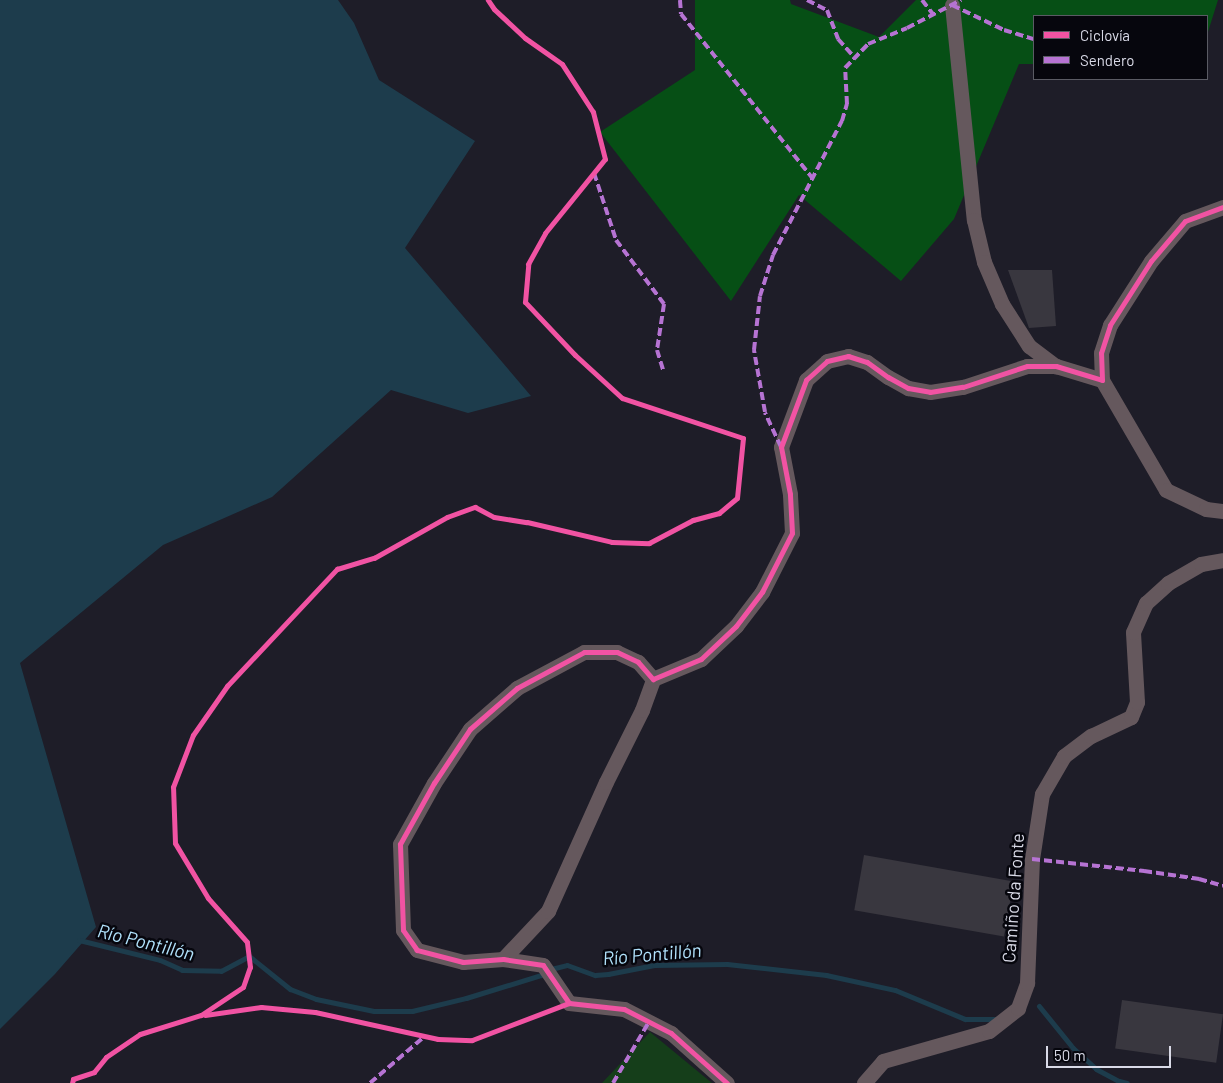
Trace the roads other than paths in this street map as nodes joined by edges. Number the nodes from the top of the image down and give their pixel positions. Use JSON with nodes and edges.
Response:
{"nodes":[{"id":1,"x":952,"y":5,"type":"dead end"},
{"id":2,"x":1223,"y":207,"type":"edge"},
{"id":3,"x":1056,"y":366,"type":"junction"},
{"id":4,"x":1102,"y":380,"type":"junction"},
{"id":5,"x":1223,"y":512,"type":"edge"},
{"id":6,"x":1223,"y":560,"type":"edge"},
{"id":7,"x":653,"y":680,"type":"junction"},
{"id":8,"x":503,"y":959,"type":"junction"},
{"id":9,"x":726,"y":1083,"type":"edge"},
{"id":10,"x":864,"y":1083,"type":"edge"}],
"edges":[{"from":1,"to":3,"type":"street"},
{"from":2,"to":4,"type":"street"},
{"from":3,"to":4,"type":"street"},
{"from":3,"to":7,"type":"street"},
{"from":4,"to":5,"type":"street"},
{"from":6,"to":10,"type":"street","name":"Camiño da Fonte"},
{"from":7,"to":8,"type":"street"},
{"from":7,"to":8,"type":"street"},
{"from":8,"to":9,"type":"street"}]}
